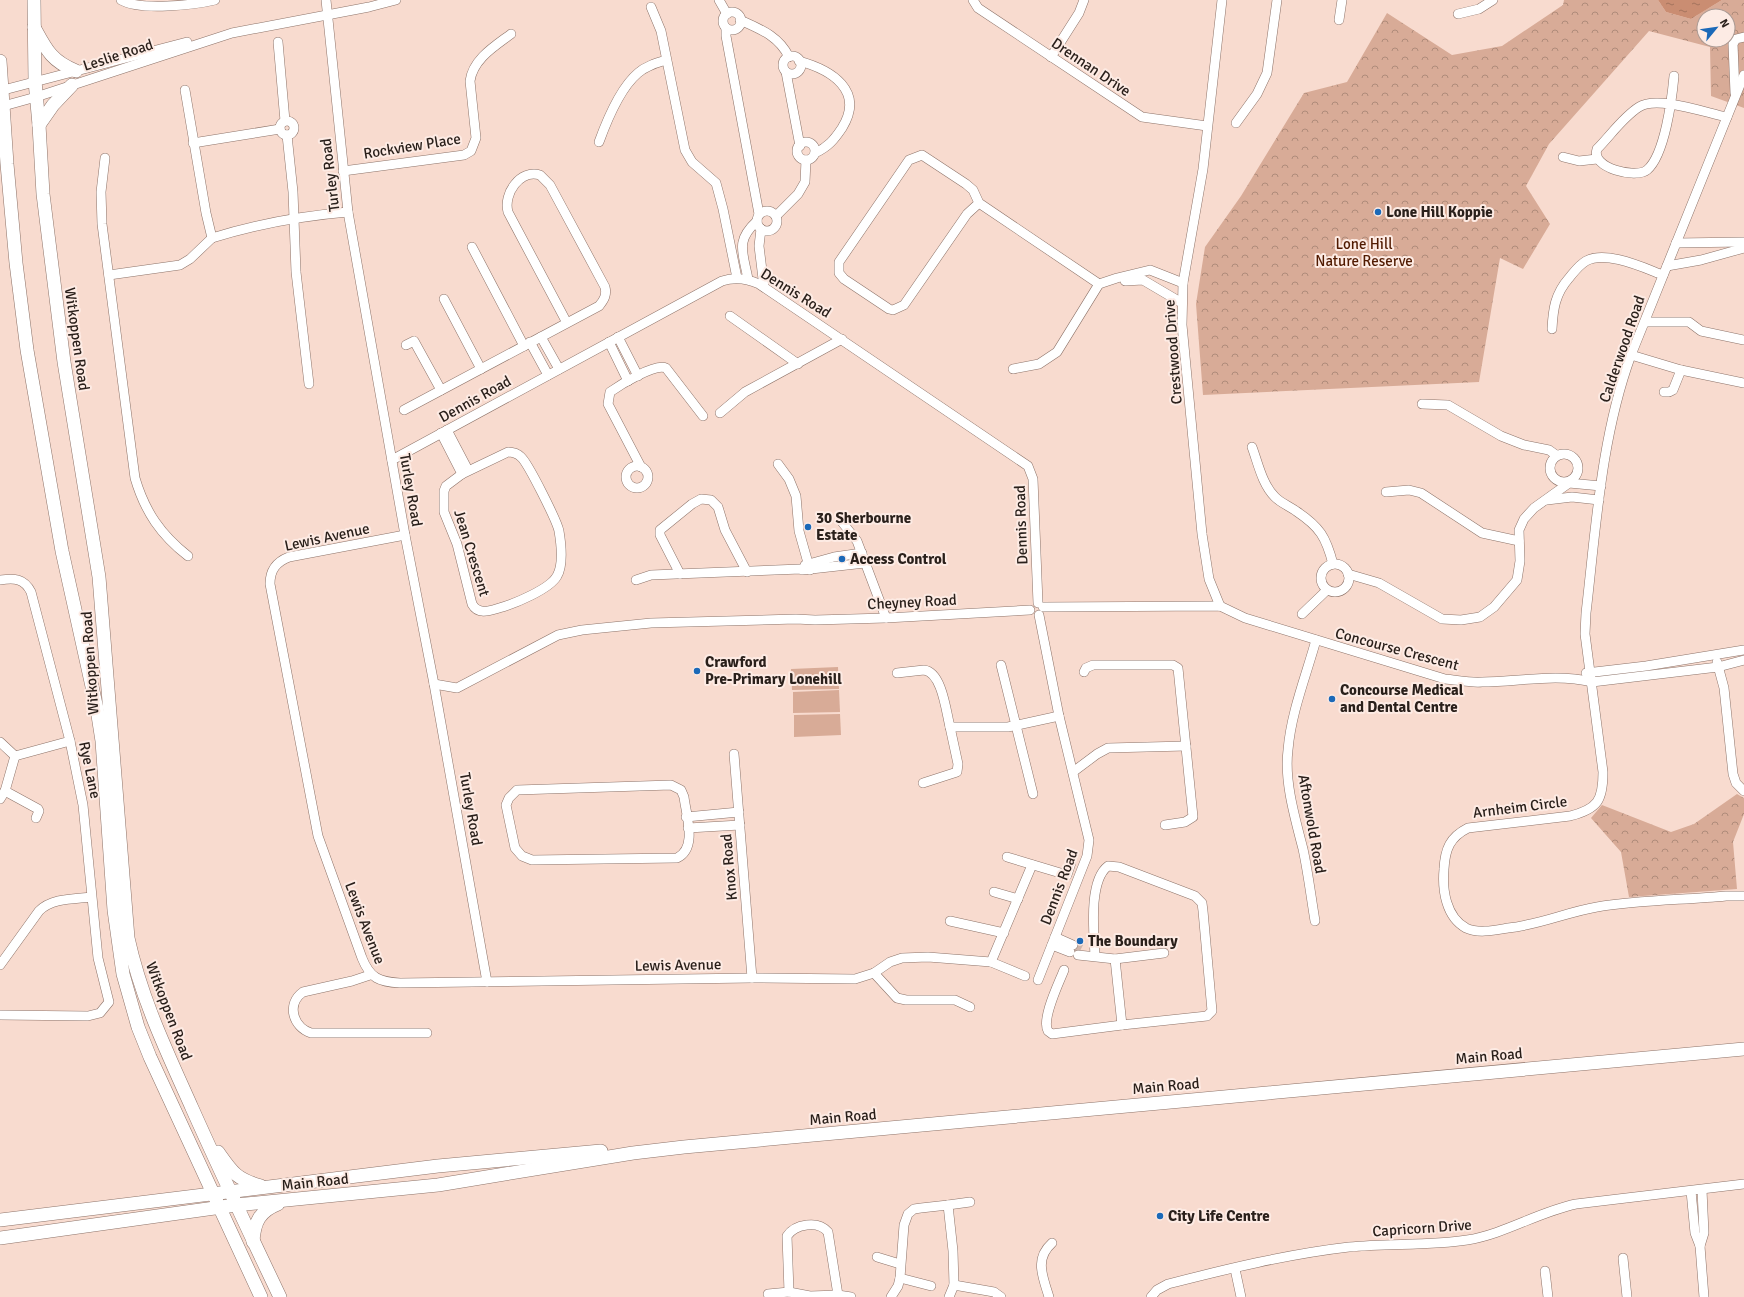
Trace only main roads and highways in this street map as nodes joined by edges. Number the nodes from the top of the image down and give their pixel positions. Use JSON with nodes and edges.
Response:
{"nodes":[{"id":1,"x":34,"y":0,"type":"edge"},
{"id":2,"x":33,"y":25,"type":"junction"},
{"id":3,"x":0,"y":61,"type":"edge"},
{"id":4,"x":76,"y":72,"type":"road end"},
{"id":5,"x":72,"y":85,"type":"road end"},
{"id":6,"x":1,"y":91,"type":"edge"},
{"id":7,"x":2,"y":106,"type":"edge"},
{"id":8,"x":39,"y":125,"type":"junction"},
{"id":9,"x":3,"y":159,"type":"edge"},
{"id":10,"x":1744,"y":1049,"type":"edge"},
{"id":11,"x":1702,"y":1054,"type":"junction"},
{"id":12,"x":1744,"y":1056,"type":"edge"},
{"id":13,"x":201,"y":1128,"type":"junction"},
{"id":14,"x":633,"y":1153,"type":"junction"},
{"id":15,"x":263,"y":1186,"type":"junction"},
{"id":16,"x":230,"y":1191,"type":"junction"},
{"id":17,"x":212,"y":1194,"type":"junction"},
{"id":18,"x":286,"y":1201,"type":"junction"},
{"id":19,"x":236,"y":1205,"type":"junction"},
{"id":20,"x":219,"y":1208,"type":"junction"},
{"id":21,"x":0,"y":1220,"type":"edge"},
{"id":22,"x":0,"y":1238,"type":"edge"},
{"id":23,"x":253,"y":1242,"type":"junction"},
{"id":24,"x":261,"y":1297,"type":"edge"},
{"id":25,"x":280,"y":1297,"type":"edge"}],
"edges":[{"from":1,"to":2,"type":"main road","name":"Witkoppen Road"},
{"from":2,"to":4,"type":"main road"},
{"from":2,"to":8,"type":"main road","name":"Witkoppen Road"},
{"from":3,"to":6,"type":"main road","name":"Witkoppen Road"},
{"from":5,"to":8,"type":"main road"},
{"from":6,"to":7,"type":"main road","name":"Witkoppen Road"},
{"from":7,"to":9,"type":"main road","name":"Witkoppen Road"},
{"from":8,"to":13,"type":"main road","name":"Witkoppen Road"},
{"from":9,"to":17,"type":"main road","name":"Witkoppen Road"},
{"from":10,"to":11,"type":"main road","name":"Main Road"},
{"from":11,"to":12,"type":"main road","name":"Main Road"},
{"from":11,"to":14,"type":"main road","name":"Main Road"},
{"from":13,"to":15,"type":"main road"},
{"from":13,"to":16,"type":"main road","name":"Witkoppen Road"},
{"from":14,"to":15,"type":"main road","name":"Main Road"},
{"from":14,"to":18,"type":"main road","name":"Main Road"},
{"from":15,"to":16,"type":"main road","name":"Main Road"},
{"from":16,"to":17,"type":"main road","name":"Main Road"},
{"from":16,"to":19,"type":"main road","name":"Witkoppen Road"},
{"from":17,"to":20,"type":"main road","name":"Witkoppen Road"},
{"from":17,"to":21,"type":"main road","name":"Main Road"},
{"from":18,"to":19,"type":"main road","name":"Main Road"},
{"from":18,"to":23,"type":"main road"},
{"from":19,"to":20,"type":"main road","name":"Main Road"},
{"from":19,"to":23,"type":"main road","name":"Witkoppen Road"},
{"from":20,"to":22,"type":"main road","name":"Main Road"},
{"from":20,"to":24,"type":"main road","name":"Witkoppen Road"},
{"from":23,"to":25,"type":"main road","name":"Witkoppen Road"}]}
